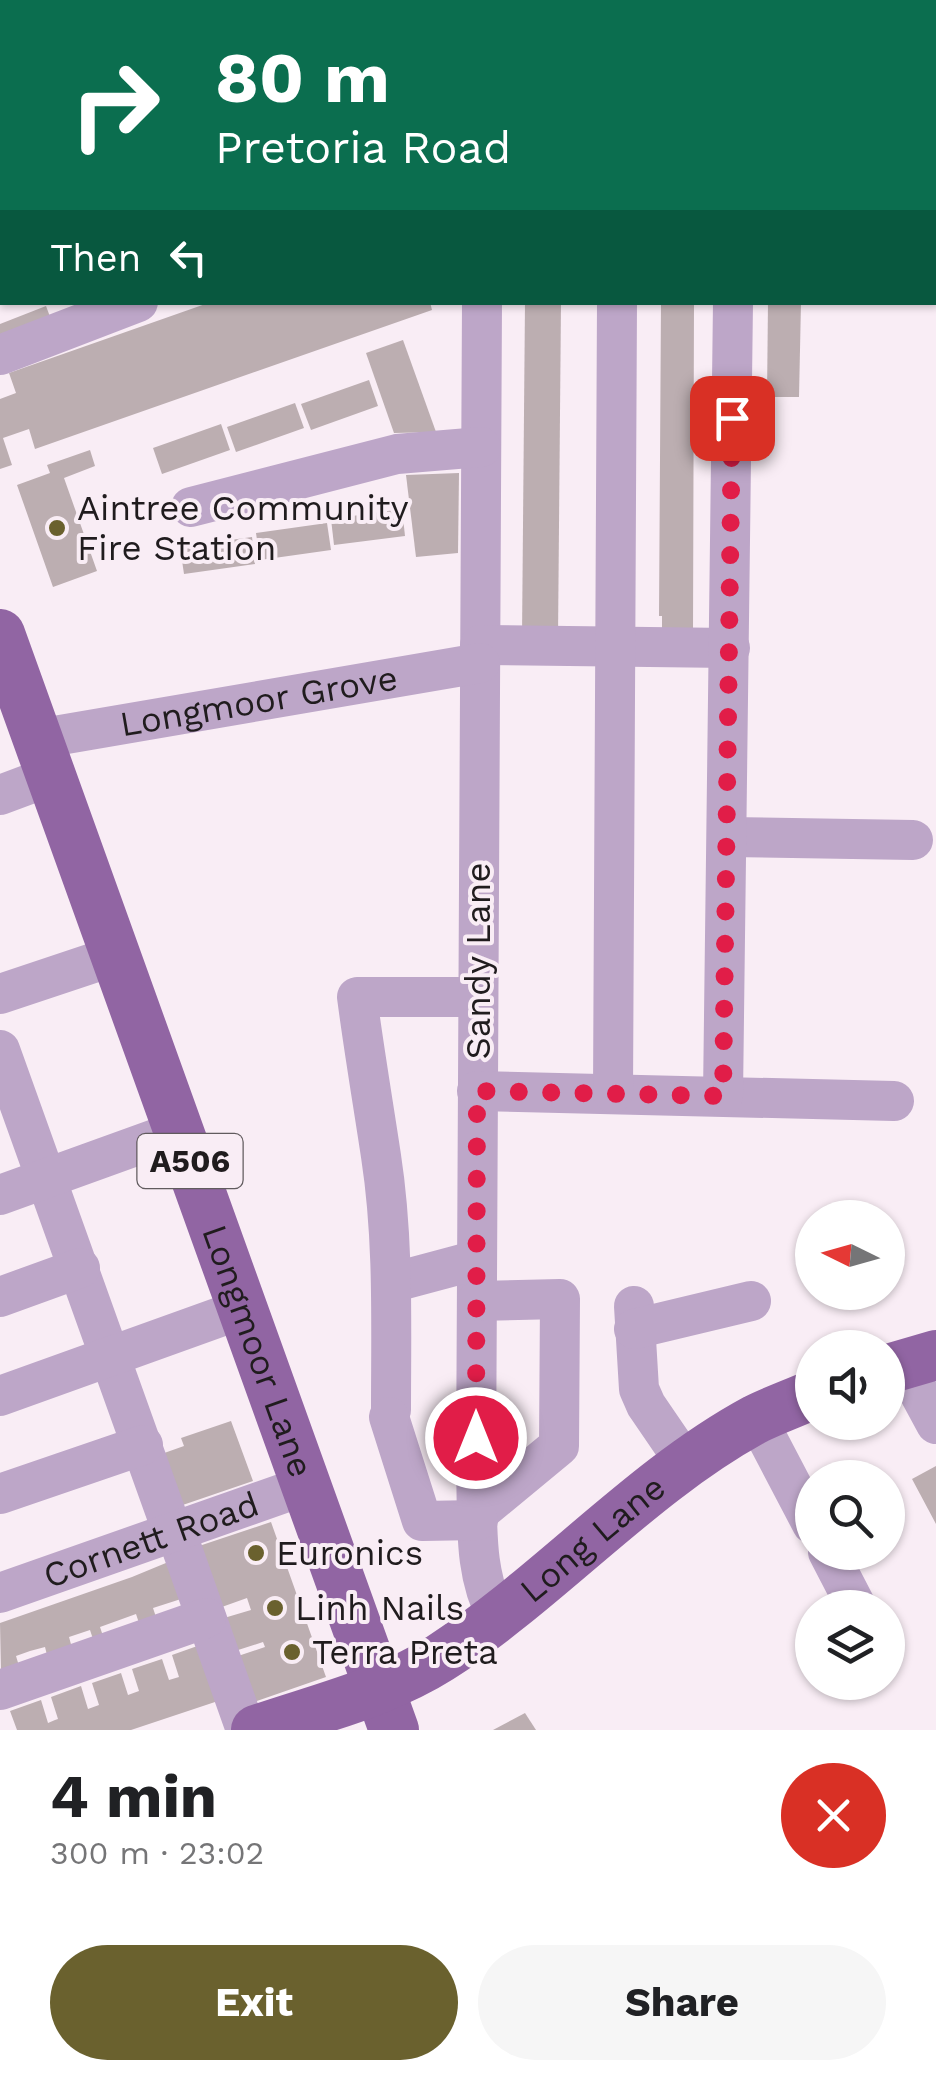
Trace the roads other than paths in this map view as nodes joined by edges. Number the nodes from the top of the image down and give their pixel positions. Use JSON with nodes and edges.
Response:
{"nodes":[{"id":1,"x":130,"y":305,"type":"edge"},
{"id":2,"x":482,"y":305,"type":"edge"},
{"id":3,"x":618,"y":305,"type":"edge"},
{"id":4,"x":733,"y":305,"type":"edge"},
{"id":5,"x":0,"y":355,"type":"edge"},
{"id":6,"x":481,"y":447,"type":"junction"},
{"id":7,"x":191,"y":506,"type":"dead end"},
{"id":8,"x":0,"y":634,"type":"edge"},
{"id":9,"x":615,"y":647,"type":"junction"},
{"id":10,"x":730,"y":648,"type":"junction"},
{"id":11,"x":480,"y":654,"type":"junction"},
{"id":12,"x":44,"y":758,"type":"junction"},
{"id":13,"x":0,"y":795,"type":"edge"},
{"id":14,"x":728,"y":837,"type":"junction"},
{"id":15,"x":913,"y":840,"type":"dead end"},
{"id":16,"x":116,"y":954,"type":"junction"},
{"id":17,"x":0,"y":994,"type":"edge"},
{"id":18,"x":478,"y":998,"type":"junction"},
{"id":19,"x":0,"y":1050,"type":"edge"},
{"id":20,"x":477,"y":1091,"type":"junction"},
{"id":21,"x":7,"y":1092,"type":"edge"},
{"id":22,"x":612,"y":1094,"type":"junction"},
{"id":23,"x":723,"y":1096,"type":"junction"},
{"id":24,"x":894,"y":1101,"type":"dead end"},
{"id":25,"x":180,"y":1130,"type":"junction"},
{"id":26,"x":47,"y":1178,"type":"junction"},
{"id":27,"x":0,"y":1195,"type":"edge"},
{"id":28,"x":477,"y":1260,"type":"junction"},
{"id":29,"x":80,"y":1268,"type":"junction"},
{"id":30,"x":391,"y":1284,"type":"junction"},
{"id":31,"x":0,"y":1297,"type":"edge"},
{"id":32,"x":477,"y":1301,"type":"junction"},
{"id":33,"x":751,"y":1301,"type":"dead end"},
{"id":34,"x":242,"y":1309,"type":"junction"},
{"id":35,"x":112,"y":1355,"type":"junction"},
{"id":36,"x":909,"y":1362,"type":"edge"},
{"id":37,"x":0,"y":1396,"type":"edge"},
{"id":38,"x":795,"y":1402,"type":"edge"},
{"id":39,"x":756,"y":1419,"type":"junction"},
{"id":40,"x":936,"y":1424,"type":"edge"},
{"id":41,"x":143,"y":1445,"type":"junction"},
{"id":42,"x":687,"y":1464,"type":"junction"},
{"id":43,"x":304,"y":1486,"type":"junction"},
{"id":44,"x":795,"y":1492,"type":"edge"},
{"id":45,"x":0,"y":1494,"type":"edge"},
{"id":46,"x":478,"y":1516,"type":"junction"},
{"id":47,"x":175,"y":1533,"type":"junction"},
{"id":48,"x":0,"y":1593,"type":"edge"},
{"id":49,"x":497,"y":1616,"type":"junction"},
{"id":50,"x":206,"y":1618,"type":"junction"},
{"id":51,"x":0,"y":1690,"type":"edge"},
{"id":52,"x":386,"y":1709,"type":"edge"},
{"id":53,"x":246,"y":1730,"type":"edge"},
{"id":54,"x":256,"y":1730,"type":"edge"}],
"edges":[{"from":1,"to":5,"type":"street"},
{"from":2,"to":6,"type":"street","name":"Sandy Lane"},
{"from":3,"to":9,"type":"street"},
{"from":4,"to":10,"type":"street"},
{"from":6,"to":7,"type":"street"},
{"from":6,"to":11,"type":"street","name":"Sandy Lane"},
{"from":8,"to":12,"type":"main road","name":"Longmoor Lane","number":"A506"},
{"from":9,"to":10,"type":"street","name":"Longmoor Grove"},
{"from":9,"to":11,"type":"street","name":"Longmoor Grove"},
{"from":9,"to":22,"type":"street"},
{"from":10,"to":14,"type":"street"},
{"from":11,"to":12,"type":"street","name":"Longmoor Grove"},
{"from":11,"to":18,"type":"street","name":"Sandy Lane"},
{"from":12,"to":13,"type":"street","name":"Longmoor Grove"},
{"from":12,"to":16,"type":"main road","name":"Longmoor Lane","number":"A506"},
{"from":14,"to":15,"type":"street"},
{"from":14,"to":23,"type":"street"},
{"from":16,"to":17,"type":"street"},
{"from":16,"to":25,"type":"main road","name":"Longmoor Lane","number":"A506"},
{"from":18,"to":20,"type":"street","name":"Sandy Lane"},
{"from":18,"to":30,"type":"street"},
{"from":19,"to":21,"type":"street"},
{"from":20,"to":22,"type":"street"},
{"from":20,"to":28,"type":"street","name":"Sandy Lane"},
{"from":21,"to":26,"type":"street"},
{"from":22,"to":23,"type":"street"},
{"from":23,"to":24,"type":"street"},
{"from":25,"to":26,"type":"street"},
{"from":25,"to":34,"type":"main road","name":"Longmoor Lane","number":"A506"},
{"from":26,"to":27,"type":"street"},
{"from":26,"to":29,"type":"street"},
{"from":28,"to":30,"type":"street"},
{"from":28,"to":32,"type":"street","name":"Sandy Lane"},
{"from":29,"to":31,"type":"street"},
{"from":29,"to":35,"type":"street"},
{"from":30,"to":46,"type":"street"},
{"from":32,"to":46,"type":"street","name":"Sandy Lane"},
{"from":32,"to":46,"type":"street"},
{"from":33,"to":42,"type":"street"},
{"from":34,"to":35,"type":"street"},
{"from":34,"to":43,"type":"main road","name":"Longmoor Lane","number":"A506"},
{"from":35,"to":37,"type":"street"},
{"from":35,"to":41,"type":"street"},
{"from":36,"to":40,"type":"street"},
{"from":38,"to":39,"type":"main road","name":"Long Lane"},
{"from":39,"to":42,"type":"main road","name":"Long Lane"},
{"from":39,"to":44,"type":"street"},
{"from":41,"to":45,"type":"street"},
{"from":41,"to":47,"type":"street"},
{"from":42,"to":49,"type":"main road","name":"Long Lane"},
{"from":43,"to":47,"type":"street","name":"Cornett Road"},
{"from":43,"to":52,"type":"main road","name":"Longmoor Lane","number":"A506"},
{"from":46,"to":49,"type":"street","name":"Sandy Lane"},
{"from":47,"to":48,"type":"street","name":"Cornett Road"},
{"from":47,"to":50,"type":"street"},
{"from":49,"to":52,"type":"main road","name":"Long Lane"},
{"from":50,"to":51,"type":"street"},
{"from":50,"to":53,"type":"street"},
{"from":52,"to":54,"type":"main road","name":"Long Lane"}]}
